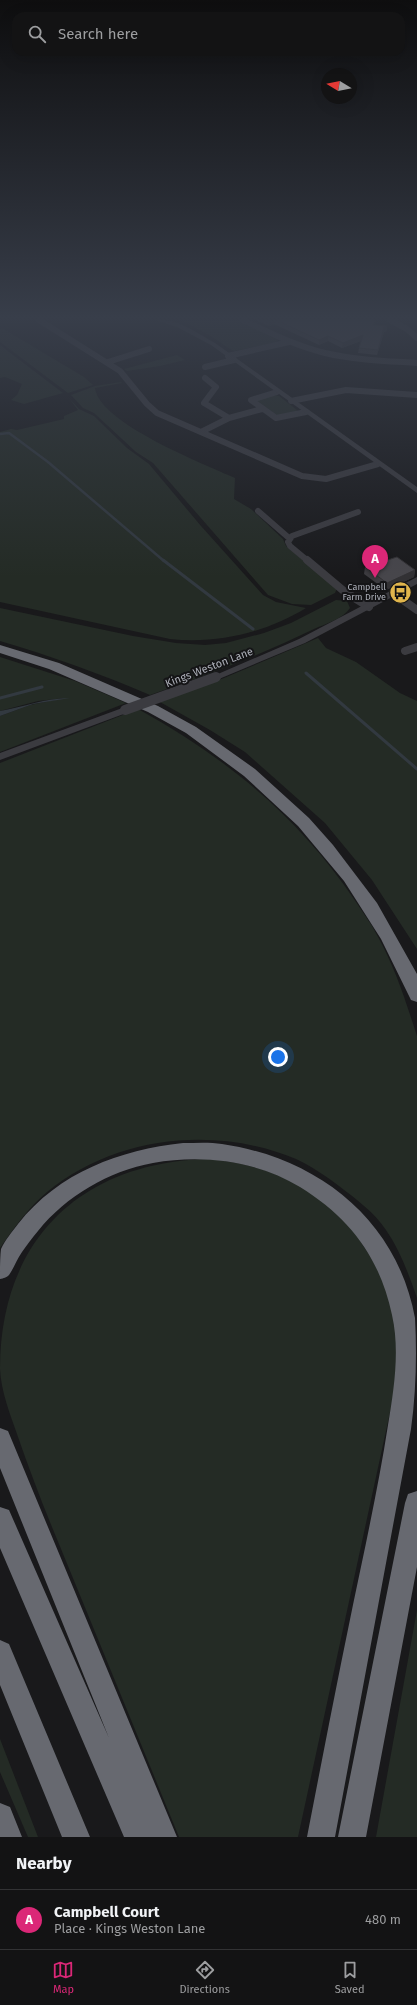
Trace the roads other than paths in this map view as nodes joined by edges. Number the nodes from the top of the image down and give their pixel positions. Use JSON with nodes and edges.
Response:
{"nodes":[{"id":1,"x":150,"y":406,"type":"edge"},
{"id":2,"x":207,"y":406,"type":"edge"},
{"id":3,"x":258,"y":406,"type":"edge"},
{"id":4,"x":297,"y":406,"type":"edge"},
{"id":5,"x":262,"y":409,"type":"junction"},
{"id":6,"x":306,"y":412,"type":"junction"},
{"id":7,"x":229,"y":418,"type":"junction"},
{"id":8,"x":201,"y":432,"type":"junction"},
{"id":9,"x":378,"y":464,"type":"junction"},
{"id":10,"x":417,"y":491,"type":"edge"},
{"id":11,"x":258,"y":512,"type":"dead end"},
{"id":12,"x":358,"y":512,"type":"dead end"},
{"id":13,"x":289,"y":538,"type":"junction"},
{"id":14,"x":417,"y":580,"type":"edge"},
{"id":15,"x":393,"y":593,"type":"junction"},
{"id":16,"x":368,"y":607,"type":"junction"},
{"id":17,"x":417,"y":610,"type":"edge"},
{"id":18,"x":417,"y":647,"type":"edge"},
{"id":19,"x":0,"y":649,"type":"edge"},
{"id":20,"x":405,"y":651,"type":"dead end"},
{"id":21,"x":0,"y":757,"type":"edge"},
{"id":22,"x":417,"y":995,"type":"edge"},
{"id":23,"x":0,"y":1270,"type":"edge"},
{"id":24,"x":0,"y":1439,"type":"edge"},
{"id":25,"x":417,"y":1503,"type":"edge"},
{"id":26,"x":0,"y":1519,"type":"edge"},
{"id":27,"x":0,"y":1653,"type":"edge"},
{"id":28,"x":0,"y":1817,"type":"edge"},
{"id":29,"x":8,"y":1837,"type":"edge"},
{"id":30,"x":76,"y":1837,"type":"edge"},
{"id":31,"x":138,"y":1837,"type":"edge"},
{"id":32,"x":163,"y":1837,"type":"edge"},
{"id":33,"x":321,"y":1837,"type":"edge"},
{"id":34,"x":352,"y":1837,"type":"edge"}],
"edges":[{"from":1,"to":8,"type":"street"},
{"from":2,"to":7,"type":"street"},
{"from":3,"to":5,"type":"street"},
{"from":4,"to":6,"type":"street"},
{"from":5,"to":6,"type":"street"},
{"from":5,"to":7,"type":"street"},
{"from":6,"to":9,"type":"street"},
{"from":7,"to":8,"type":"street"},
{"from":8,"to":9,"type":"street"},
{"from":9,"to":10,"type":"street"},
{"from":11,"to":13,"type":"street"},
{"from":12,"to":13,"type":"street"},
{"from":13,"to":16,"type":"street"},
{"from":14,"to":15,"type":"street","name":"Kings Weston Lane"},
{"from":15,"to":16,"type":"street","name":"Kings Weston Lane"},
{"from":15,"to":17,"type":"street"},
{"from":16,"to":21,"type":"street","name":"Kings Weston Lane","bridge":true},
{"from":18,"to":20,"type":"street"},
{"from":19,"to":22,"type":"highway"},
{"from":23,"to":33,"type":"highway"},
{"from":24,"to":32,"type":"highway"},
{"from":25,"to":34,"type":"highway"},
{"from":26,"to":31,"type":"highway"},
{"from":27,"to":30,"type":"highway"},
{"from":28,"to":29,"type":"highway"}]}
